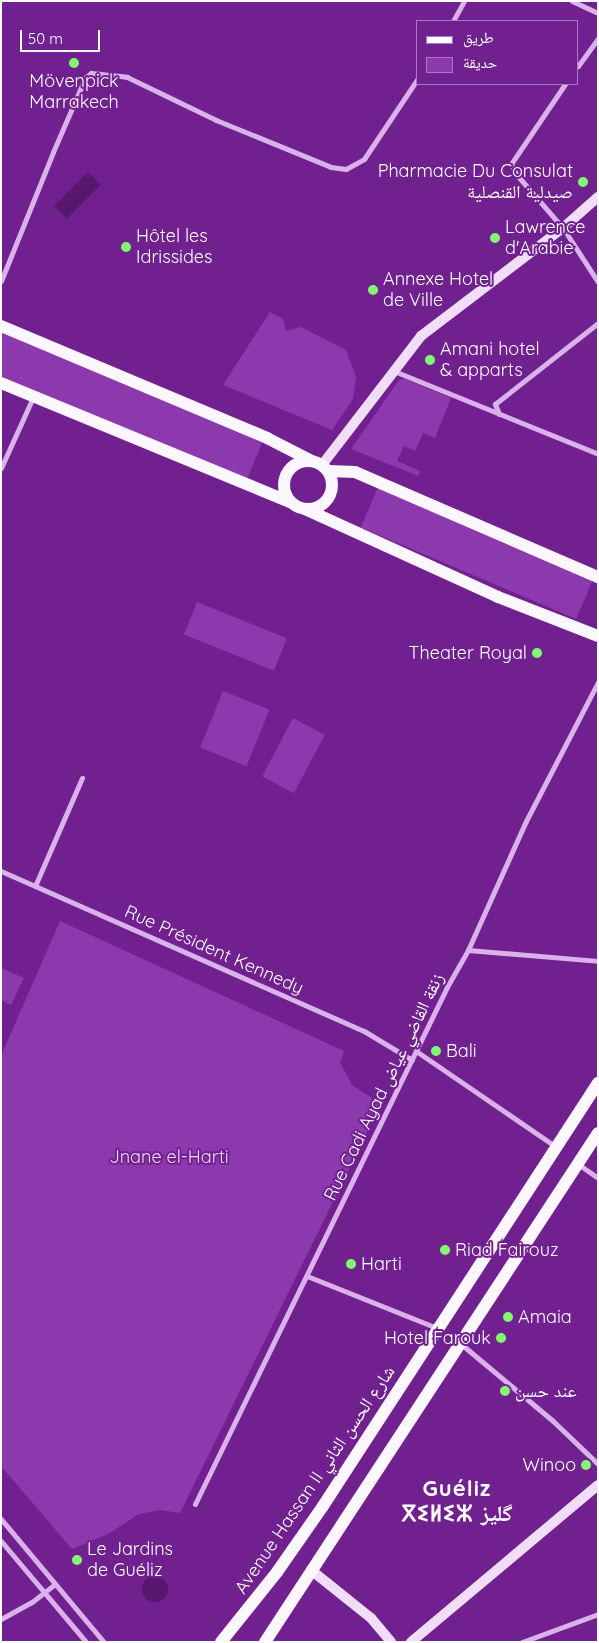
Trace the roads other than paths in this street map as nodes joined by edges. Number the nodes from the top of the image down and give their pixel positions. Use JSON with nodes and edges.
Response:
{"nodes":[{"id":1,"x":464,"y":1,"type":"edge"},
{"id":2,"x":572,"y":1,"type":"edge"},
{"id":3,"x":598,"y":13,"type":"edge"},
{"id":4,"x":454,"y":20,"type":"edge"},
{"id":5,"x":598,"y":38,"type":"edge"},
{"id":6,"x":579,"y":65,"type":"edge"},
{"id":7,"x":416,"y":81,"type":"edge"},
{"id":8,"x":564,"y":85,"type":"edge"},
{"id":9,"x":598,"y":197,"type":"edge"},
{"id":10,"x":563,"y":228,"type":"junction"},
{"id":11,"x":1,"y":281,"type":"edge"},
{"id":12,"x":598,"y":282,"type":"edge"},
{"id":13,"x":598,"y":323,"type":"edge"},
{"id":14,"x":1,"y":326,"type":"edge"},
{"id":15,"x":394,"y":371,"type":"junction"},
{"id":16,"x":1,"y":384,"type":"edge"},
{"id":17,"x":33,"y":397,"type":"junction"},
{"id":18,"x":499,"y":414,"type":"junction"},
{"id":19,"x":598,"y":454,"type":"edge"},
{"id":20,"x":321,"y":466,"type":"junction"},
{"id":21,"x":1,"y":468,"type":"edge"},
{"id":22,"x":290,"y":502,"type":"junction"},
{"id":23,"x":304,"y":509,"type":"junction"},
{"id":24,"x":598,"y":577,"type":"edge"},
{"id":25,"x":598,"y":636,"type":"edge"},
{"id":26,"x":598,"y":682,"type":"edge"},
{"id":27,"x":82,"y":778,"type":"dead end"},
{"id":28,"x":1,"y":871,"type":"edge"},
{"id":29,"x":35,"y":886,"type":"junction"},
{"id":30,"x":468,"y":950,"type":"junction"},
{"id":31,"x":598,"y":961,"type":"edge"},
{"id":32,"x":416,"y":1051,"type":"junction"},
{"id":33,"x":412,"y":1060,"type":"junction"},
{"id":34,"x":598,"y":1083,"type":"edge"},
{"id":35,"x":598,"y":1133,"type":"edge"},
{"id":36,"x":556,"y":1147,"type":"junction"},
{"id":37,"x":578,"y":1163,"type":"junction"},
{"id":38,"x":598,"y":1178,"type":"edge"},
{"id":39,"x":307,"y":1276,"type":"junction"},
{"id":40,"x":439,"y":1329,"type":"junction"},
{"id":41,"x":460,"y":1343,"type":"junction"},
{"id":42,"x":598,"y":1464,"type":"edge"},
{"id":43,"x":598,"y":1485,"type":"edge"},
{"id":44,"x":195,"y":1504,"type":"dead end"},
{"id":45,"x":1,"y":1519,"type":"edge"},
{"id":46,"x":1,"y":1541,"type":"edge"},
{"id":47,"x":311,"y":1570,"type":"junction"},
{"id":48,"x":55,"y":1584,"type":"junction"},
{"id":49,"x":44,"y":1592,"type":"junction"},
{"id":50,"x":598,"y":1614,"type":"edge"},
{"id":51,"x":1,"y":1619,"type":"edge"},
{"id":52,"x":86,"y":1642,"type":"edge"},
{"id":53,"x":104,"y":1642,"type":"edge"},
{"id":54,"x":222,"y":1642,"type":"edge"},
{"id":55,"x":265,"y":1642,"type":"edge"},
{"id":56,"x":391,"y":1642,"type":"edge"},
{"id":57,"x":411,"y":1642,"type":"edge"},
{"id":58,"x":522,"y":1642,"type":"edge"}],
"edges":[{"from":1,"to":4,"type":"street"},
{"from":2,"to":3,"type":"street"},
{"from":5,"to":6,"type":"street"},
{"from":7,"to":11,"type":"street"},
{"from":8,"to":10,"type":"street"},
{"from":9,"to":10,"type":"street"},
{"from":10,"to":12,"type":"street"},
{"from":10,"to":15,"type":"street"},
{"from":13,"to":18,"type":"street"},
{"from":14,"to":20,"type":"main road"},
{"from":15,"to":18,"type":"street"},
{"from":15,"to":20,"type":"street"},
{"from":16,"to":17,"type":"main road"},
{"from":17,"to":21,"type":"street"},
{"from":17,"to":22,"type":"main road"},
{"from":18,"to":19,"type":"street"},
{"from":20,"to":22,"type":"main road"},
{"from":20,"to":23,"type":"main road"},
{"from":20,"to":24,"type":"main road"},
{"from":22,"to":23,"type":"main road"},
{"from":23,"to":25,"type":"main road"},
{"from":26,"to":30,"type":"street","name":"Rue Cadi Ayad زنقة القاضي عياض"},
{"from":27,"to":29,"type":"street"},
{"from":28,"to":29,"type":"street","name":"Rue Président Kennedy"},
{"from":29,"to":33,"type":"street","name":"Rue Président Kennedy"},
{"from":30,"to":31,"type":"street"},
{"from":30,"to":32,"type":"street","name":"Rue Cadi Ayad زنقة القاضي عياض"},
{"from":32,"to":33,"type":"street","name":"Rue Cadi Ayad زنقة القاضي عياض"},
{"from":32,"to":36,"type":"street"},
{"from":33,"to":39,"type":"street","name":"Rue Cadi Ayad زنقة القاضي عياض"},
{"from":34,"to":36,"type":"main road","name":"Avenue Hassan II شارع الحسن الثاني"},
{"from":35,"to":37,"type":"main road"},
{"from":36,"to":40,"type":"main road","name":"Avenue Hassan II شارع الحسن الثاني"},
{"from":37,"to":38,"type":"street"},
{"from":37,"to":41,"type":"main road"},
{"from":39,"to":40,"type":"street"},
{"from":39,"to":44,"type":"street","name":"Rue Cadi Ayad زنقة القاضي عياض"},
{"from":40,"to":54,"type":"main road","name":"Avenue Hassan II شارع الحسن الثاني"},
{"from":41,"to":42,"type":"street"},
{"from":41,"to":47,"type":"main road"},
{"from":43,"to":57,"type":"street"},
{"from":45,"to":48,"type":"street"},
{"from":46,"to":49,"type":"street"},
{"from":47,"to":55,"type":"main road"},
{"from":47,"to":56,"type":"street"},
{"from":48,"to":49,"type":"street"},
{"from":48,"to":53,"type":"street"},
{"from":49,"to":51,"type":"street"},
{"from":49,"to":52,"type":"street"},
{"from":50,"to":58,"type":"street"}]}
